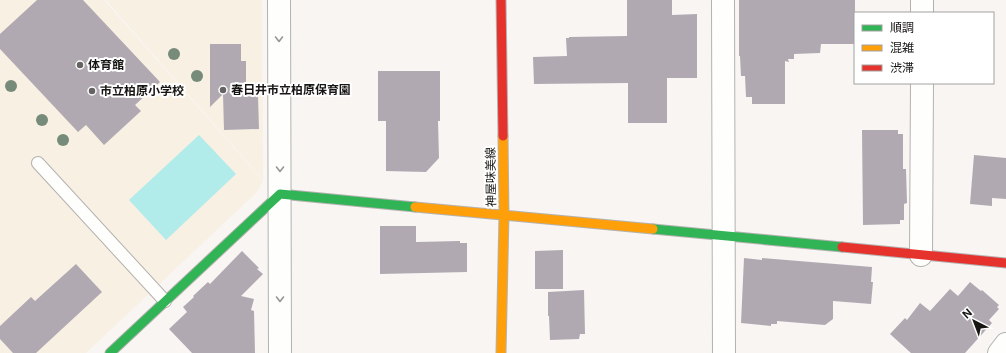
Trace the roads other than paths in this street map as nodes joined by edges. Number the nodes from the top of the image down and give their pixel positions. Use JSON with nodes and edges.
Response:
{"nodes":[{"id":1,"x":279,"y":0,"type":"edge"},
{"id":2,"x":501,"y":0,"type":"edge"},
{"id":3,"x":723,"y":0,"type":"edge"},
{"id":4,"x":922,"y":0,"type":"edge"},
{"id":5,"x":922,"y":12,"type":"edge"},
{"id":6,"x":922,"y":84,"type":"edge"},
{"id":7,"x":38,"y":163,"type":"dead end"},
{"id":8,"x":280,"y":194,"type":"junction"},
{"id":9,"x":504,"y":215,"type":"junction"},
{"id":10,"x":724,"y":235,"type":"junction"},
{"id":11,"x":921,"y":255,"type":"junction"},
{"id":12,"x":1006,"y":263,"type":"edge"},
{"id":13,"x":165,"y":301,"type":"junction"},
{"id":14,"x":1006,"y":344,"type":"edge"},
{"id":15,"x":110,"y":353,"type":"edge"},
{"id":16,"x":280,"y":353,"type":"edge"},
{"id":17,"x":501,"y":353,"type":"edge"},
{"id":18,"x":724,"y":353,"type":"edge"},
{"id":19,"x":999,"y":353,"type":"edge"}],
"edges":[{"from":1,"to":8,"type":"street","one_way":true},
{"from":2,"to":9,"type":"street","name":"神屋味美線"},
{"from":3,"to":10,"type":"street"},
{"from":4,"to":5,"type":"street"},
{"from":6,"to":11,"type":"street"},
{"from":7,"to":13,"type":"lane"},
{"from":8,"to":9,"type":"street"},
{"from":8,"to":13,"type":"street"},
{"from":8,"to":16,"type":"street","one_way":true},
{"from":9,"to":10,"type":"street"},
{"from":9,"to":17,"type":"street","name":"神屋味美線"},
{"from":10,"to":11,"type":"street"},
{"from":10,"to":18,"type":"street"},
{"from":11,"to":12,"type":"street"},
{"from":13,"to":15,"type":"street"},
{"from":14,"to":19,"type":"street"}]}
